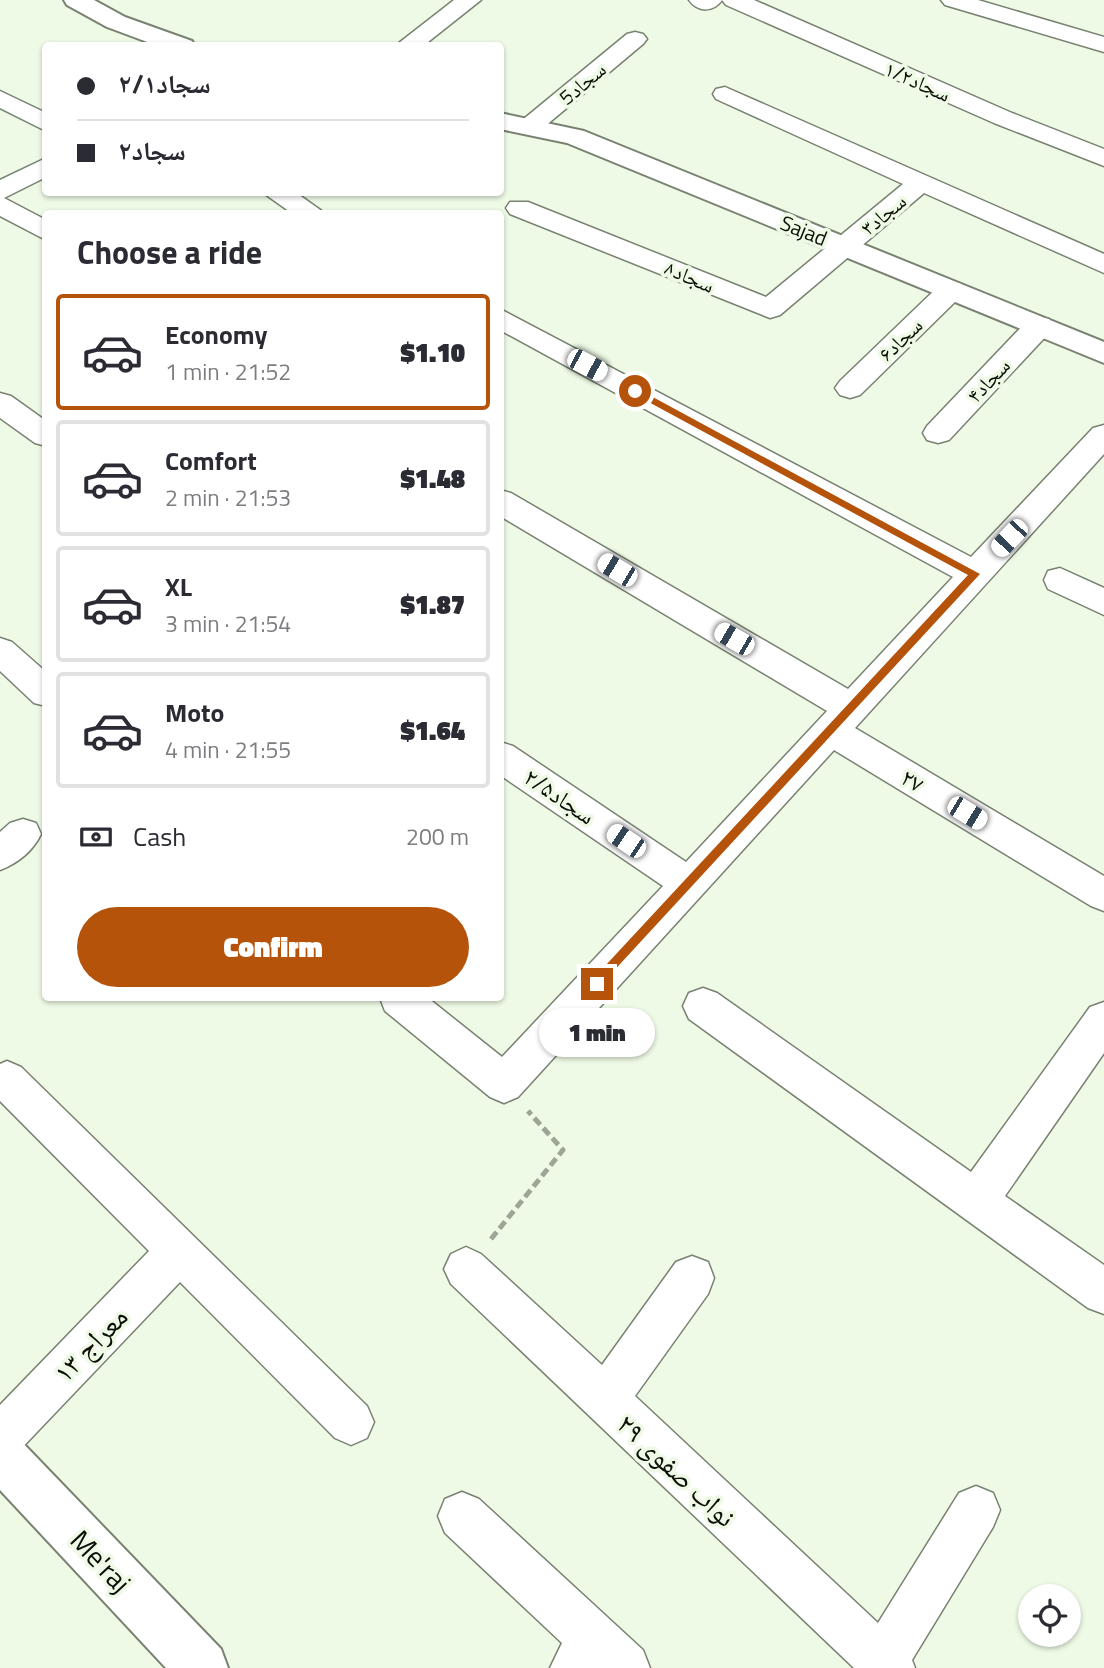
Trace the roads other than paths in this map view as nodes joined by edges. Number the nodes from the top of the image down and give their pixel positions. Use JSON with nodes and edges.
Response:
{"nodes":[{"id":1,"x":76,"y":0,"type":"edge"},
{"id":2,"x":469,"y":0,"type":"edge"},
{"id":3,"x":734,"y":0,"type":"edge"},
{"id":4,"x":953,"y":0,"type":"edge"},
{"id":5,"x":635,"y":39,"type":"dead end"},
{"id":6,"x":172,"y":42,"type":"edge"},
{"id":7,"x":412,"y":42,"type":"edge"},
{"id":8,"x":1104,"y":45,"type":"edge"},
{"id":9,"x":725,"y":94,"type":"dead end"},
{"id":10,"x":0,"y":98,"type":"edge"},
{"id":11,"x":42,"y":122,"type":"edge"},
{"id":12,"x":504,"y":122,"type":"edge"},
{"id":13,"x":529,"y":127,"type":"junction"},
{"id":14,"x":1104,"y":158,"type":"edge"},
{"id":15,"x":42,"y":168,"type":"edge"},
{"id":16,"x":921,"y":182,"type":"junction"},
{"id":17,"x":0,"y":191,"type":"edge"},
{"id":18,"x":282,"y":196,"type":"edge"},
{"id":19,"x":0,"y":205,"type":"edge"},
{"id":20,"x":520,"y":208,"type":"dead end"},
{"id":21,"x":306,"y":210,"type":"edge"},
{"id":22,"x":42,"y":230,"type":"edge"},
{"id":23,"x":845,"y":247,"type":"junction"},
{"id":24,"x":1104,"y":264,"type":"edge"},
{"id":25,"x":951,"y":290,"type":"junction"},
{"id":26,"x":1039,"y":326,"type":"junction"},
{"id":27,"x":505,"y":327,"type":"edge"},
{"id":28,"x":1104,"y":353,"type":"edge"},
{"id":29,"x":850,"y":388,"type":"dead end"},
{"id":30,"x":0,"y":403,"type":"edge"},
{"id":31,"x":42,"y":433,"type":"edge"},
{"id":32,"x":938,"y":433,"type":"dead end"},
{"id":33,"x":1104,"y":435,"type":"edge"},
{"id":34,"x":1090,"y":471,"type":"edge"},
{"id":35,"x":504,"y":504,"type":"edge"},
{"id":36,"x":975,"y":574,"type":"junction"},
{"id":37,"x":1060,"y":580,"type":"dead end"},
{"id":38,"x":1104,"y":603,"type":"edge"},
{"id":39,"x":0,"y":651,"type":"edge"},
{"id":40,"x":42,"y":689,"type":"edge"},
{"id":41,"x":841,"y":719,"type":"junction"},
{"id":42,"x":504,"y":759,"type":"edge"},
{"id":43,"x":689,"y":884,"type":"junction"},
{"id":44,"x":1104,"y":895,"type":"edge"},
{"id":45,"x":403,"y":1001,"type":"edge"},
{"id":46,"x":703,"y":1006,"type":"dead end"},
{"id":47,"x":1104,"y":1020,"type":"edge"},
{"id":48,"x":7,"y":1080,"type":"dead end"},
{"id":49,"x":504,"y":1084,"type":"joint"},
{"id":50,"x":976,"y":1201,"type":"junction"},
{"id":51,"x":179,"y":1251,"type":"junction"},
{"id":52,"x":466,"y":1269,"type":"road end"},
{"id":53,"x":692,"y":1278,"type":"dead end"},
{"id":54,"x":1104,"y":1292,"type":"edge"},
{"id":55,"x":604,"y":1401,"type":"junction"},
{"id":56,"x":351,"y":1422,"type":"dead end"},
{"id":57,"x":0,"y":1437,"type":"edge"},
{"id":58,"x":0,"y":1454,"type":"edge"},
{"id":59,"x":976,"y":1510,"type":"dead end"},
{"id":60,"x":462,"y":1516,"type":"dead end"},
{"id":61,"x":598,"y":1658,"type":"edge"},
{"id":62,"x":886,"y":1664,"type":"edge"},
{"id":63,"x":202,"y":1668,"type":"edge"}],
"edges":[{"from":1,"to":6,"type":"street"},
{"from":2,"to":7,"type":"street"},
{"from":3,"to":14,"type":"street","name":"۱/۲سجاد"},
{"from":4,"to":8,"type":"street"},
{"from":5,"to":13,"type":"street","name":"5سجاد"},
{"from":9,"to":16,"type":"street"},
{"from":10,"to":11,"type":"street"},
{"from":12,"to":13,"type":"street","name":"Sajad"},
{"from":13,"to":23,"type":"street","name":"Sajad"},
{"from":15,"to":17,"type":"street"},
{"from":16,"to":23,"type":"street","name":"۳سجاد"},
{"from":16,"to":24,"type":"street"},
{"from":18,"to":21,"type":"street"},
{"from":19,"to":22,"type":"street"},
{"from":20,"to":23,"type":"street","name":"۸سجاد"},
{"from":23,"to":25,"type":"street","name":"Sajad"},
{"from":25,"to":26,"type":"street","name":"Sajad"},
{"from":25,"to":29,"type":"street","name":"۶سجاد"},
{"from":26,"to":28,"type":"street","name":"Sajad"},
{"from":26,"to":32,"type":"street","name":"۴سجاد"},
{"from":27,"to":36,"type":"street"},
{"from":30,"to":31,"type":"street"},
{"from":33,"to":34,"type":"street"},
{"from":34,"to":36,"type":"street"},
{"from":35,"to":41,"type":"street","name":"۲۷"},
{"from":36,"to":41,"type":"street"},
{"from":37,"to":38,"type":"street"},
{"from":39,"to":40,"type":"street"},
{"from":41,"to":43,"type":"street"},
{"from":41,"to":44,"type":"street","name":"۲۷"},
{"from":42,"to":43,"type":"street","name":"۲/۵سجاد"},
{"from":43,"to":49,"type":"street"},
{"from":45,"to":49,"type":"street"},
{"from":46,"to":50,"type":"street"},
{"from":47,"to":50,"type":"street"},
{"from":48,"to":51,"type":"street"},
{"from":50,"to":54,"type":"street"},
{"from":51,"to":56,"type":"street"},
{"from":51,"to":57,"type":"street","name":"معراج ۱۳"},
{"from":52,"to":55,"type":"street","name":"نواب صفوی ۲۹"},
{"from":53,"to":55,"type":"street"},
{"from":55,"to":62,"type":"street","name":"نواب صفوی ۲۹"},
{"from":58,"to":63,"type":"street","name":"Me'raj"},
{"from":59,"to":62,"type":"street"},
{"from":60,"to":61,"type":"street"}]}
